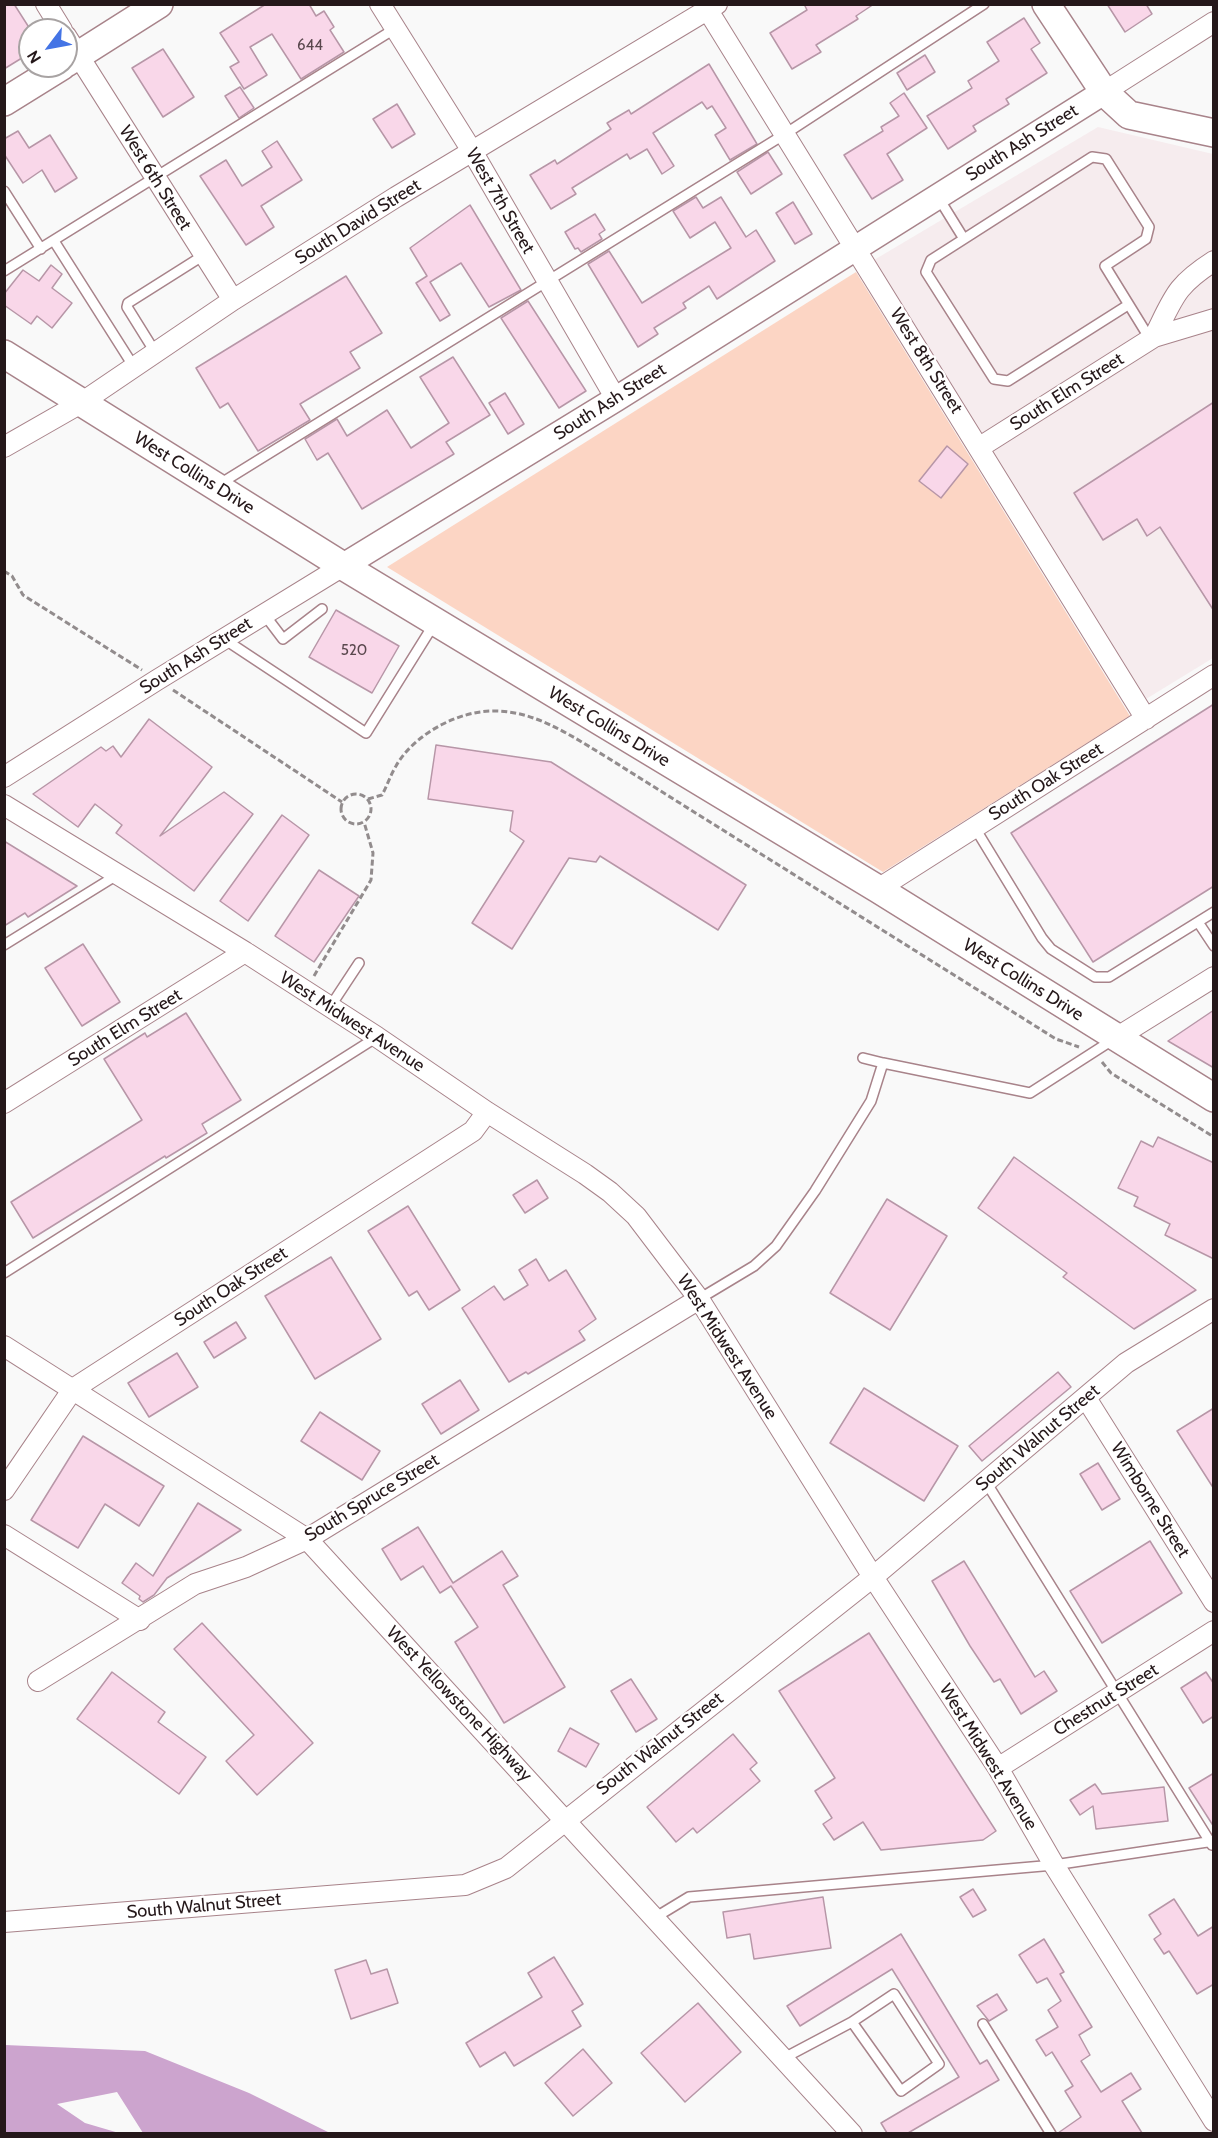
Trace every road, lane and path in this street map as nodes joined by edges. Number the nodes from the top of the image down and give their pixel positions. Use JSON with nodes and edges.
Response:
{"nodes":[{"id":1,"x":46,"y":4,"type":"edge"},
{"id":2,"x":159,"y":4,"type":"edge"},
{"id":3,"x":380,"y":4,"type":"edge"},
{"id":4,"x":984,"y":4,"type":"edge"},
{"id":5,"x":1046,"y":4,"type":"edge"},
{"id":6,"x":709,"y":7,"type":"edge"},
{"id":7,"x":55,"y":18,"type":"edge"},
{"id":8,"x":1214,"y":22,"type":"edge"},
{"id":9,"x":396,"y":28,"type":"junction"},
{"id":10,"x":78,"y":49,"type":"edge"},
{"id":11,"x":78,"y":69,"type":"edge"},
{"id":12,"x":37,"y":78,"type":"edge"},
{"id":13,"x":1104,"y":92,"type":"junction"},
{"id":14,"x":4,"y":102,"type":"edge"},
{"id":15,"x":1214,"y":133,"type":"edge"},
{"id":16,"x":785,"y":134,"type":"junction"},
{"id":17,"x":472,"y":151,"type":"junction"},
{"id":18,"x":157,"y":179,"type":"junction"},
{"id":19,"x":4,"y":190,"type":"edge"},
{"id":20,"x":937,"y":196,"type":"junction"},
{"id":21,"x":964,"y":238,"type":"junction"},
{"id":22,"x":54,"y":242,"type":"junction"},
{"id":23,"x":855,"y":247,"type":"junction"},
{"id":24,"x":41,"y":249,"type":"junction"},
{"id":25,"x":204,"y":255,"type":"junction"},
{"id":26,"x":1214,"y":261,"type":"edge"},
{"id":27,"x":6,"y":267,"type":"edge"},
{"id":28,"x":546,"y":282,"type":"junction"},
{"id":29,"x":233,"y":300,"type":"junction"},
{"id":30,"x":1128,"y":305,"type":"junction"},
{"id":31,"x":1214,"y":319,"type":"edge"},
{"id":32,"x":1152,"y":338,"type":"junction"},
{"id":33,"x":155,"y":352,"type":"junction"},
{"id":34,"x":4,"y":354,"type":"edge"},
{"id":35,"x":134,"y":367,"type":"junction"},
{"id":36,"x":616,"y":399,"type":"junction"},
{"id":37,"x":81,"y":403,"type":"junction"},
{"id":38,"x":4,"y":447,"type":"edge"},
{"id":39,"x":980,"y":447,"type":"junction"},
{"id":40,"x":216,"y":486,"type":"junction"},
{"id":41,"x":343,"y":566,"type":"junction"},
{"id":42,"x":322,"y":609,"type":"dead end"},
{"id":43,"x":264,"y":614,"type":"junction"},
{"id":44,"x":435,"y":622,"type":"junction"},
{"id":45,"x":224,"y":639,"type":"junction"},
{"id":46,"x":1214,"y":675,"type":"edge"},
{"id":47,"x":1146,"y":719,"type":"junction"},
{"id":48,"x":4,"y":777,"type":"edge"},
{"id":49,"x":368,"y":800,"type":"junction"},
{"id":50,"x":4,"y":805,"type":"edge"},
{"id":51,"x":364,"y":822,"type":"junction"},
{"id":52,"x":975,"y":828,"type":"junction"},
{"id":53,"x":118,"y":874,"type":"junction"},
{"id":54,"x":878,"y":889,"type":"junction"},
{"id":55,"x":1214,"y":912,"type":"edge"},
{"id":56,"x":1198,"y":922,"type":"junction"},
{"id":57,"x":4,"y":945,"type":"edge"},
{"id":58,"x":1214,"y":946,"type":"edge"},
{"id":59,"x":245,"y":952,"type":"junction"},
{"id":60,"x":359,"y":963,"type":"dead end"},
{"id":61,"x":1214,"y":977,"type":"edge"},
{"id":62,"x":332,"y":1003,"type":"junction"},
{"id":63,"x":377,"y":1037,"type":"junction"},
{"id":64,"x":1116,"y":1038,"type":"junction"},
{"id":65,"x":1091,"y":1054,"type":"junction"},
{"id":66,"x":863,"y":1058,"type":"dead end"},
{"id":67,"x":883,"y":1063,"type":"junction"},
{"id":68,"x":1214,"y":1098,"type":"edge"},
{"id":69,"x":4,"y":1104,"type":"edge"},
{"id":70,"x":486,"y":1112,"type":"junction"},
{"id":71,"x":1214,"y":1137,"type":"edge"},
{"id":72,"x":4,"y":1273,"type":"edge"},
{"id":73,"x":699,"y":1299,"type":"junction"},
{"id":74,"x":1214,"y":1309,"type":"edge"},
{"id":75,"x":4,"y":1346,"type":"edge"},
{"id":76,"x":73,"y":1389,"type":"junction"},
{"id":77,"x":1086,"y":1398,"type":"junction"},
{"id":78,"x":986,"y":1482,"type":"junction"},
{"id":79,"x":4,"y":1490,"type":"edge"},
{"id":80,"x":4,"y":1535,"type":"edge"},
{"id":81,"x":307,"y":1539,"type":"junction"},
{"id":82,"x":873,"y":1577,"type":"junction"},
{"id":83,"x":1214,"y":1602,"type":"edge"},
{"id":84,"x":140,"y":1620,"type":"junction"},
{"id":85,"x":1214,"y":1631,"type":"edge"},
{"id":86,"x":38,"y":1681,"type":"dead end"},
{"id":87,"x":1117,"y":1692,"type":"junction"},
{"id":88,"x":998,"y":1768,"type":"junction"},
{"id":89,"x":565,"y":1820,"type":"junction"},
{"id":90,"x":1212,"y":1843,"type":"edge"},
{"id":91,"x":1054,"y":1865,"type":"junction"},
{"id":92,"x":656,"y":1917,"type":"junction"},
{"id":93,"x":4,"y":1922,"type":"edge"},
{"id":94,"x":852,"y":2022,"type":"junction"},
{"id":95,"x":983,"y":2024,"type":"dead end"},
{"id":96,"x":784,"y":2058,"type":"junction"},
{"id":97,"x":1214,"y":2121,"type":"edge"},
{"id":98,"x":852,"y":2133,"type":"edge"},
{"id":99,"x":1051,"y":2133,"type":"edge"}],
"edges":[{"from":1,"to":7,"type":"street"},
{"from":2,"to":10,"type":"main road"},
{"from":3,"to":9,"type":"street","name":"West 7th Street"},
{"from":4,"to":16,"type":"lane"},
{"from":5,"to":13,"type":"main road"},
{"from":6,"to":16,"type":"street","name":"West 8th Street"},
{"from":6,"to":17,"type":"street","name":"South David Street"},
{"from":8,"to":13,"type":"street","name":"South Ash Street"},
{"from":9,"to":17,"type":"street","name":"West 7th Street"},
{"from":9,"to":18,"type":"lane"},
{"from":11,"to":18,"type":"street","name":"West 6th Street"},
{"from":12,"to":14,"type":"main road"},
{"from":13,"to":15,"type":"main road"},
{"from":13,"to":20,"type":"street","name":"South Ash Street"},
{"from":16,"to":23,"type":"street","name":"West 8th Street"},
{"from":16,"to":28,"type":"lane"},
{"from":17,"to":28,"type":"street","name":"West 7th Street"},
{"from":17,"to":29,"type":"street","name":"South David Street"},
{"from":18,"to":22,"type":"lane"},
{"from":18,"to":25,"type":"street","name":"West 6th Street"},
{"from":19,"to":24,"type":"lane"},
{"from":20,"to":21,"type":"lane"},
{"from":20,"to":23,"type":"street","name":"South Ash Street"},
{"from":21,"to":30,"type":"lane"},
{"from":21,"to":30,"type":"lane"},
{"from":22,"to":24,"type":"lane"},
{"from":22,"to":35,"type":"lane"},
{"from":23,"to":36,"type":"street","name":"South Ash Street"},
{"from":23,"to":39,"type":"street","name":"West 8th Street"},
{"from":24,"to":27,"type":"lane"},
{"from":25,"to":29,"type":"street","name":"West 6th Street"},
{"from":25,"to":33,"type":"lane"},
{"from":26,"to":32,"type":"street"},
{"from":28,"to":36,"type":"street","name":"West 7th Street"},
{"from":28,"to":40,"type":"lane"},
{"from":29,"to":33,"type":"street","name":"South David Street"},
{"from":30,"to":32,"type":"lane"},
{"from":31,"to":32,"type":"street","name":"South Elm Street"},
{"from":32,"to":39,"type":"street","name":"South Elm Street"},
{"from":33,"to":35,"type":"street","name":"South David Street"},
{"from":34,"to":37,"type":"main road","name":"West Collins Drive"},
{"from":35,"to":37,"type":"street","name":"South David Street"},
{"from":36,"to":41,"type":"street","name":"South Ash Street"},
{"from":37,"to":38,"type":"street","name":"South David Street"},
{"from":37,"to":40,"type":"main road","name":"West Collins Drive"},
{"from":39,"to":47,"type":"street","name":"West 8th Street"},
{"from":40,"to":41,"type":"main road","name":"West Collins Drive"},
{"from":41,"to":43,"type":"street","name":"South Ash Street"},
{"from":41,"to":44,"type":"main road","name":"West Collins Drive"},
{"from":42,"to":43,"type":"lane"},
{"from":43,"to":45,"type":"street","name":"South Ash Street"},
{"from":44,"to":45,"type":"lane"},
{"from":44,"to":54,"type":"main road","name":"West Collins Drive"},
{"from":45,"to":48,"type":"street","name":"South Ash Street"},
{"from":46,"to":47,"type":"street","name":"South Oak Street"},
{"from":47,"to":52,"type":"street","name":"South Oak Street"},
{"from":49,"to":51,"type":"path"},
{"from":49,"to":51,"type":"path"},
{"from":49,"to":65,"type":"path"},
{"from":50,"to":53,"type":"street","name":"West Midwest Avenue"},
{"from":51,"to":62,"type":"path"},
{"from":52,"to":54,"type":"street","name":"South Oak Street"},
{"from":52,"to":56,"type":"lane"},
{"from":53,"to":57,"type":"lane"},
{"from":53,"to":59,"type":"street","name":"West Midwest Avenue"},
{"from":54,"to":64,"type":"main road","name":"West Collins Drive"},
{"from":55,"to":56,"type":"lane"},
{"from":56,"to":58,"type":"lane"},
{"from":59,"to":62,"type":"street","name":"West Midwest Avenue"},
{"from":59,"to":69,"type":"street","name":"South Elm Street"},
{"from":60,"to":62,"type":"lane"},
{"from":61,"to":64,"type":"street"},
{"from":62,"to":63,"type":"street","name":"West Midwest Avenue"},
{"from":63,"to":70,"type":"street","name":"West Midwest Avenue"},
{"from":63,"to":72,"type":"lane"},
{"from":64,"to":65,"type":"lane"},
{"from":64,"to":68,"type":"main road","name":"West Collins Drive"},
{"from":65,"to":67,"type":"lane"},
{"from":65,"to":71,"type":"path"},
{"from":66,"to":67,"type":"lane"},
{"from":67,"to":73,"type":"lane"},
{"from":70,"to":73,"type":"street","name":"West Midwest Avenue"},
{"from":70,"to":76,"type":"street","name":"South Oak Street"},
{"from":73,"to":81,"type":"street","name":"South Spruce Street"},
{"from":73,"to":82,"type":"street","name":"West Midwest Avenue"},
{"from":74,"to":77,"type":"street","name":"South Walnut Street"},
{"from":75,"to":76,"type":"street","name":"West Yellowstone Highway"},
{"from":76,"to":79,"type":"street","name":"South Oak Street"},
{"from":76,"to":81,"type":"street","name":"West Yellowstone Highway"},
{"from":77,"to":78,"type":"street","name":"South Walnut Street"},
{"from":77,"to":83,"type":"street","name":"Wimborne Street"},
{"from":78,"to":82,"type":"street","name":"South Walnut Street"},
{"from":78,"to":87,"type":"lane"},
{"from":80,"to":84,"type":"street"},
{"from":81,"to":84,"type":"street","name":"South Spruce Street"},
{"from":81,"to":89,"type":"street","name":"West Yellowstone Highway"},
{"from":82,"to":88,"type":"street","name":"West Midwest Avenue"},
{"from":82,"to":89,"type":"street","name":"South Walnut Street"},
{"from":84,"to":86,"type":"street","name":"South Spruce Street"},
{"from":85,"to":87,"type":"street","name":"Chestnut Street"},
{"from":87,"to":88,"type":"street","name":"Chestnut Street"},
{"from":87,"to":90,"type":"lane"},
{"from":88,"to":91,"type":"street","name":"West Midwest Avenue"},
{"from":89,"to":92,"type":"street","name":"West Yellowstone Highway"},
{"from":89,"to":93,"type":"street","name":"South Walnut Street"},
{"from":90,"to":91,"type":"lane"},
{"from":91,"to":92,"type":"lane"},
{"from":91,"to":97,"type":"street","name":"West Midwest Avenue"},
{"from":92,"to":96,"type":"street","name":"West Yellowstone Highway"},
{"from":94,"to":94,"type":"lane"},
{"from":94,"to":96,"type":"lane"},
{"from":95,"to":99,"type":"lane"},
{"from":96,"to":98,"type":"street","name":"West Yellowstone Highway"}]}
